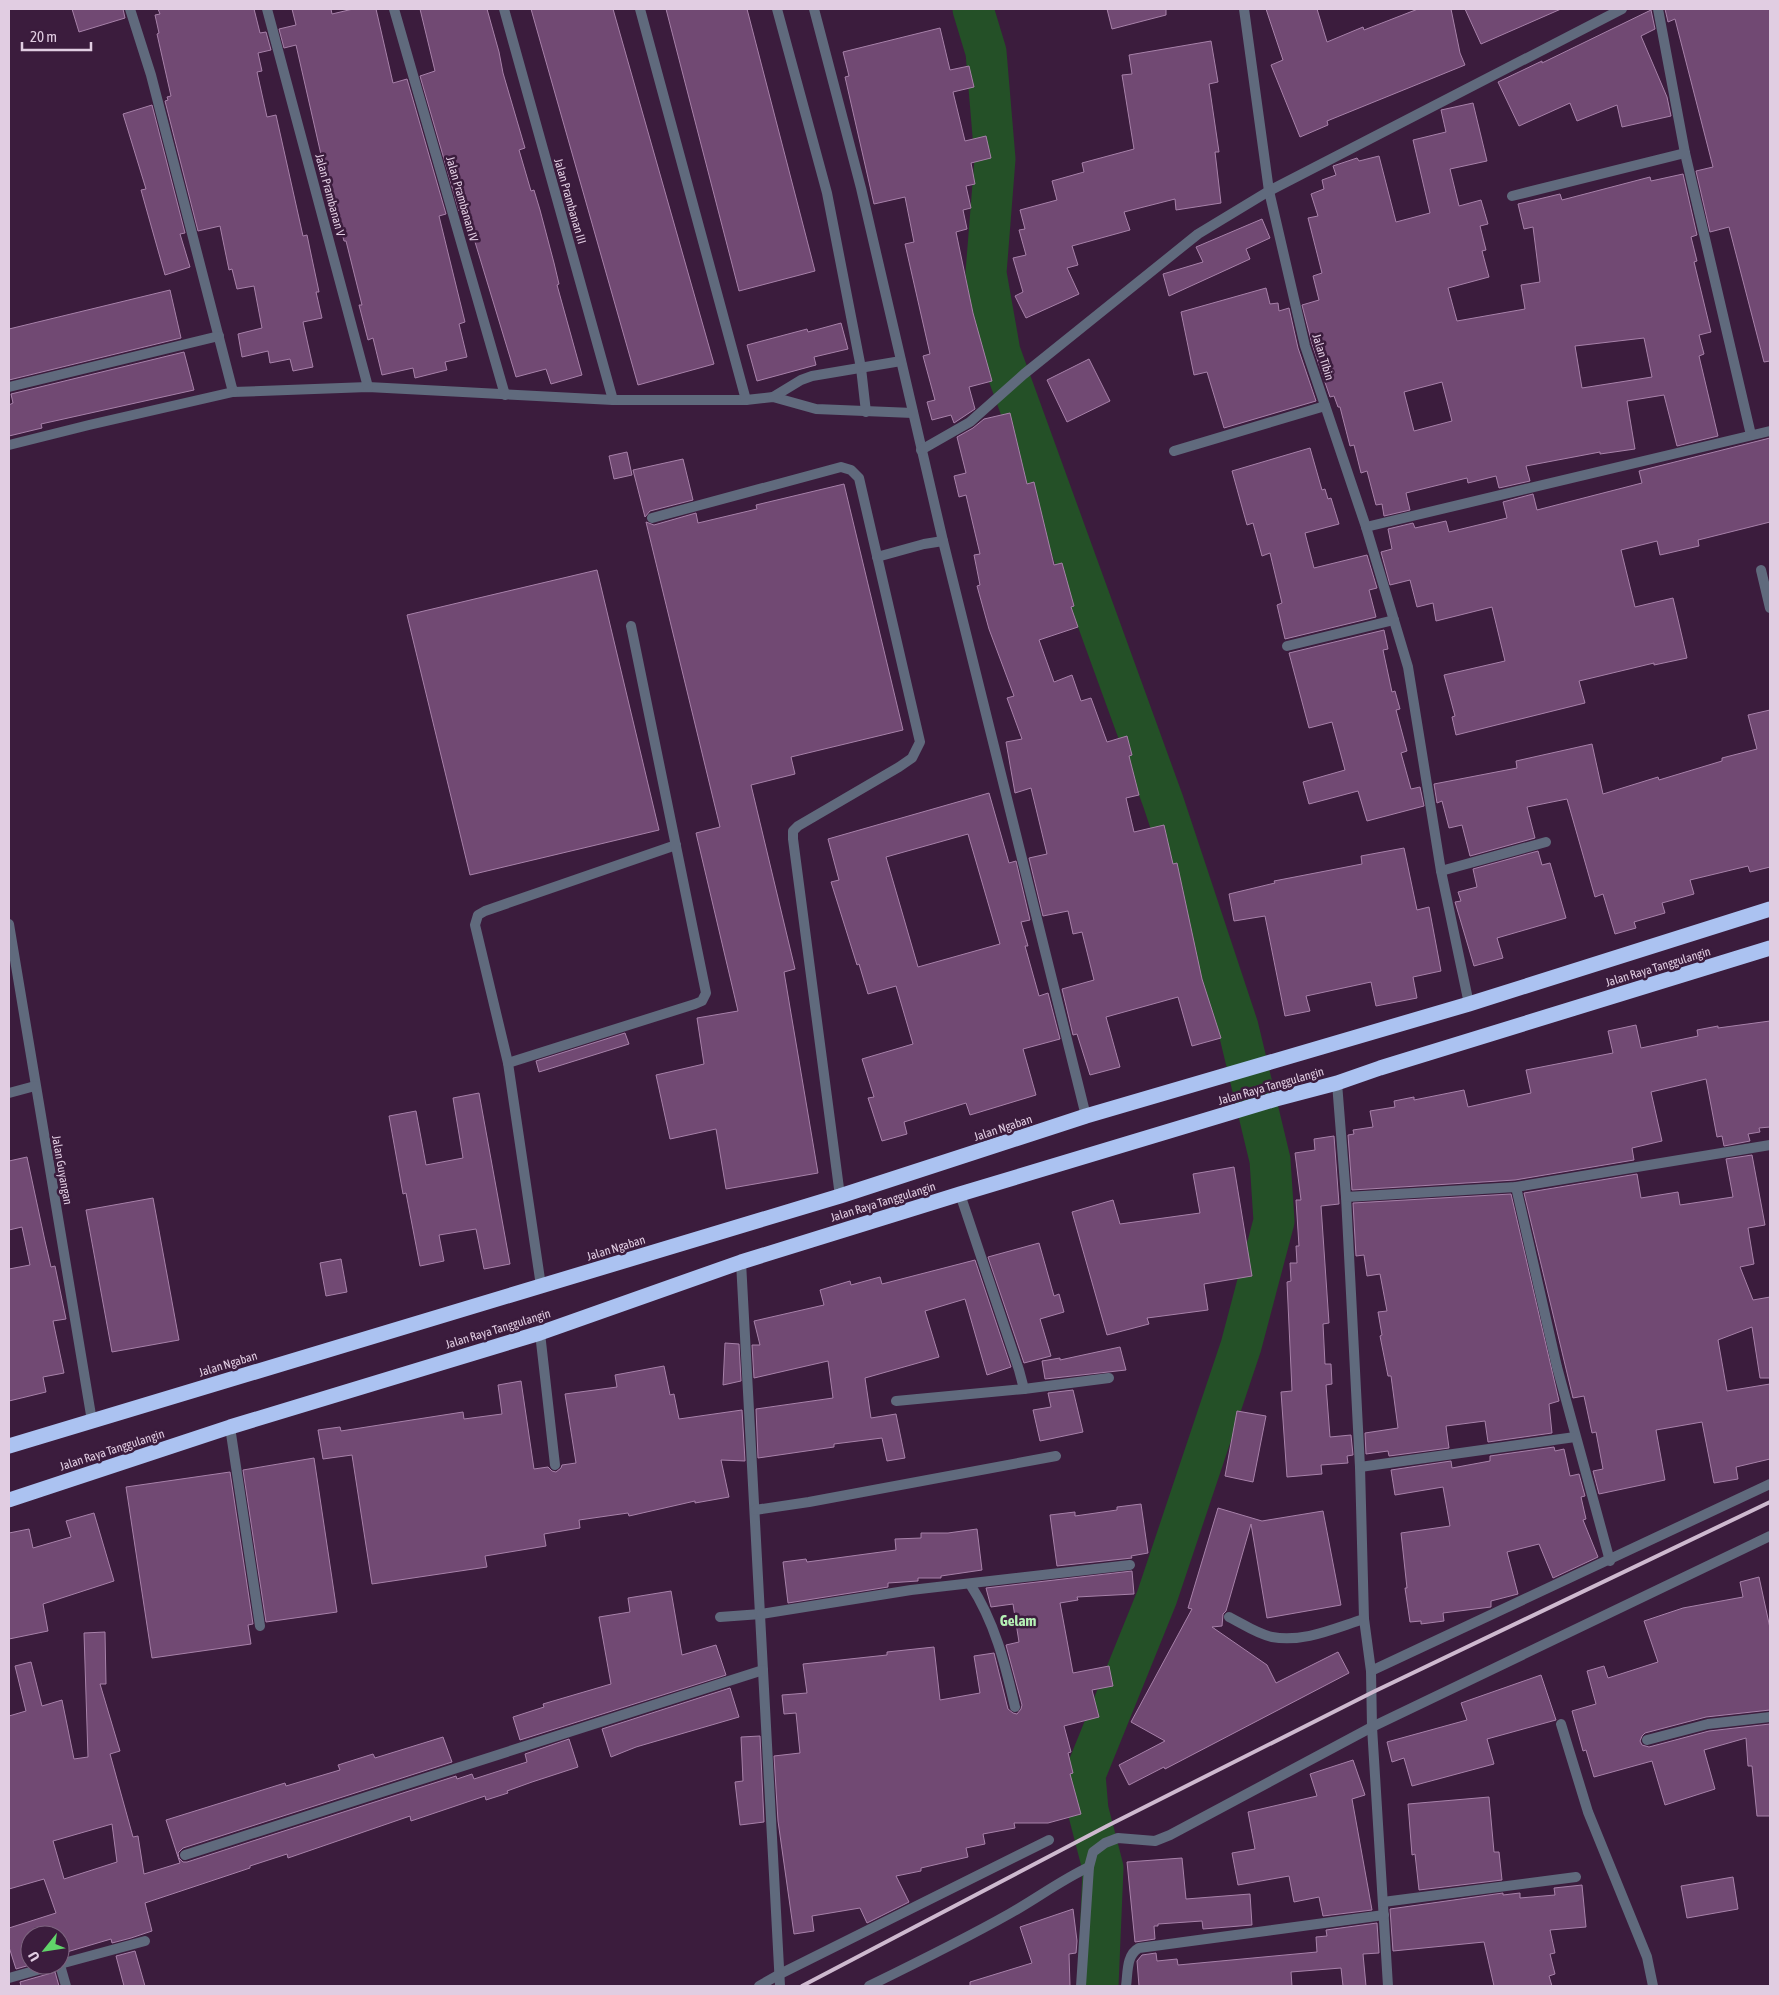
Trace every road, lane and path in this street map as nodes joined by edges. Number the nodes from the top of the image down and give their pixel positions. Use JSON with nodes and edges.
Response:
{"nodes":[{"id":1,"x":130,"y":9,"type":"edge"},
{"id":2,"x":267,"y":9,"type":"edge"},
{"id":3,"x":394,"y":9,"type":"edge"},
{"id":4,"x":504,"y":9,"type":"edge"},
{"id":5,"x":640,"y":9,"type":"edge"},
{"id":6,"x":777,"y":9,"type":"edge"},
{"id":7,"x":814,"y":9,"type":"edge"},
{"id":8,"x":1244,"y":9,"type":"edge"},
{"id":9,"x":1622,"y":9,"type":"edge"},
{"id":10,"x":1658,"y":9,"type":"edge"},
{"id":11,"x":1685,"y":153,"type":"junction"},
{"id":12,"x":1269,"y":191,"type":"junction"},
{"id":13,"x":1512,"y":196,"type":"dead end"},
{"id":14,"x":219,"y":336,"type":"junction"},
{"id":15,"x":901,"y":361,"type":"junction"},
{"id":16,"x":861,"y":368,"type":"junction"},
{"id":17,"x":9,"y":387,"type":"edge"},
{"id":18,"x":368,"y":387,"type":"junction"},
{"id":19,"x":233,"y":392,"type":"junction"},
{"id":20,"x":505,"y":395,"type":"junction"},
{"id":21,"x":773,"y":397,"type":"junction"},
{"id":22,"x":613,"y":400,"type":"junction"},
{"id":23,"x":746,"y":400,"type":"junction"},
{"id":24,"x":1325,"y":406,"type":"junction"},
{"id":25,"x":866,"y":412,"type":"junction"},
{"id":26,"x":913,"y":413,"type":"junction"},
{"id":27,"x":1770,"y":431,"type":"edge"},
{"id":28,"x":1751,"y":435,"type":"junction"},
{"id":29,"x":9,"y":445,"type":"edge"},
{"id":30,"x":921,"y":450,"type":"junction"},
{"id":31,"x":1174,"y":451,"type":"dead end"},
{"id":32,"x":652,"y":518,"type":"dead end"},
{"id":33,"x":1366,"y":528,"type":"junction"},
{"id":34,"x":943,"y":541,"type":"junction"},
{"id":35,"x":877,"y":557,"type":"junction"},
{"id":36,"x":1761,"y":570,"type":"dead end"},
{"id":37,"x":1770,"y":608,"type":"edge"},
{"id":38,"x":1394,"y":620,"type":"junction"},
{"id":39,"x":631,"y":626,"type":"dead end"},
{"id":40,"x":1287,"y":646,"type":"dead end"},
{"id":41,"x":1546,"y":842,"type":"dead end"},
{"id":42,"x":676,"y":845,"type":"junction"},
{"id":43,"x":1441,"y":871,"type":"junction"},
{"id":44,"x":1770,"y":909,"type":"edge"},
{"id":45,"x":9,"y":924,"type":"edge"},
{"id":46,"x":1770,"y":948,"type":"edge"},
{"id":47,"x":1469,"y":1004,"type":"junction"},
{"id":48,"x":508,"y":1062,"type":"junction"},
{"id":49,"x":1231,"y":1074,"type":"joint"},
{"id":50,"x":1337,"y":1083,"type":"junction"},
{"id":51,"x":35,"y":1086,"type":"junction"},
{"id":52,"x":9,"y":1093,"type":"edge"},
{"id":53,"x":1086,"y":1116,"type":"junction"},
{"id":54,"x":1770,"y":1145,"type":"edge"},
{"id":55,"x":1516,"y":1187,"type":"junction"},
{"id":56,"x":960,"y":1194,"type":"junction"},
{"id":57,"x":840,"y":1196,"type":"junction"},
{"id":58,"x":1346,"y":1197,"type":"junction"},
{"id":59,"x":741,"y":1262,"type":"junction"},
{"id":60,"x":541,"y":1286,"type":"junction"},
{"id":61,"x":540,"y":1333,"type":"junction"},
{"id":62,"x":1109,"y":1378,"type":"dead end"},
{"id":63,"x":1024,"y":1389,"type":"junction"},
{"id":64,"x":896,"y":1401,"type":"dead end"},
{"id":65,"x":92,"y":1421,"type":"junction"},
{"id":66,"x":230,"y":1427,"type":"junction"},
{"id":67,"x":1575,"y":1437,"type":"junction"},
{"id":68,"x":9,"y":1446,"type":"edge"},
{"id":69,"x":1056,"y":1456,"type":"dead end"},
{"id":70,"x":555,"y":1465,"type":"dead end"},
{"id":71,"x":1360,"y":1468,"type":"junction"},
{"id":72,"x":1770,"y":1484,"type":"edge"},
{"id":73,"x":9,"y":1500,"type":"edge"},
{"id":74,"x":755,"y":1510,"type":"junction"},
{"id":75,"x":1770,"y":1536,"type":"edge"},
{"id":76,"x":1610,"y":1561,"type":"junction"},
{"id":77,"x":1130,"y":1565,"type":"dead end"},
{"id":78,"x":970,"y":1584,"type":"junction"},
{"id":79,"x":761,"y":1614,"type":"junction"},
{"id":80,"x":720,"y":1617,"type":"dead end"},
{"id":81,"x":1229,"y":1617,"type":"dead end"},
{"id":82,"x":1364,"y":1619,"type":"junction"},
{"id":83,"x":260,"y":1626,"type":"dead end"},
{"id":84,"x":763,"y":1670,"type":"junction"},
{"id":85,"x":1371,"y":1672,"type":"junction"},
{"id":86,"x":1015,"y":1707,"type":"dead end"},
{"id":87,"x":1770,"y":1717,"type":"edge"},
{"id":88,"x":1561,"y":1724,"type":"dead end"},
{"id":89,"x":1372,"y":1728,"type":"junction"},
{"id":90,"x":1647,"y":1740,"type":"dead end"},
{"id":91,"x":1049,"y":1840,"type":"dead end"},
{"id":92,"x":186,"y":1855,"type":"dead end"},
{"id":93,"x":1089,"y":1868,"type":"junction"},
{"id":94,"x":1576,"y":1876,"type":"dead end"},
{"id":95,"x":1383,"y":1902,"type":"junction"},
{"id":96,"x":1384,"y":1916,"type":"junction"},
{"id":97,"x":144,"y":1941,"type":"dead end"},
{"id":98,"x":70,"y":1961,"type":"edge"},
{"id":99,"x":780,"y":1974,"type":"junction"},
{"id":100,"x":759,"y":1986,"type":"edge"},
{"id":101,"x":780,"y":1986,"type":"edge"},
{"id":102,"x":869,"y":1986,"type":"edge"},
{"id":103,"x":1081,"y":1986,"type":"edge"},
{"id":104,"x":1126,"y":1986,"type":"edge"},
{"id":105,"x":1388,"y":1986,"type":"edge"},
{"id":106,"x":1653,"y":1986,"type":"edge"}],
"edges":[{"from":1,"to":14,"type":"street"},
{"from":2,"to":18,"type":"street","name":"Jalan Prambanan V"},
{"from":3,"to":20,"type":"street","name":"Jalan Prambanan IV"},
{"from":4,"to":22,"type":"street","name":"Jalan Prambanan III"},
{"from":5,"to":23,"type":"street"},
{"from":6,"to":16,"type":"street"},
{"from":7,"to":15,"type":"street"},
{"from":8,"to":12,"type":"street","name":"Jalan Tibin"},
{"from":9,"to":12,"type":"street"},
{"from":10,"to":11,"type":"street"},
{"from":11,"to":13,"type":"street"},
{"from":11,"to":28,"type":"street"},
{"from":12,"to":24,"type":"street","name":"Jalan Tibin"},
{"from":12,"to":30,"type":"street"},
{"from":14,"to":17,"type":"street"},
{"from":14,"to":19,"type":"street"},
{"from":15,"to":16,"type":"street"},
{"from":15,"to":26,"type":"street"},
{"from":16,"to":21,"type":"street"},
{"from":16,"to":25,"type":"street"},
{"from":18,"to":19,"type":"street"},
{"from":18,"to":20,"type":"street"},
{"from":19,"to":29,"type":"street"},
{"from":20,"to":22,"type":"street"},
{"from":21,"to":23,"type":"street"},
{"from":21,"to":25,"type":"street"},
{"from":22,"to":23,"type":"street"},
{"from":24,"to":31,"type":"street"},
{"from":24,"to":33,"type":"street","name":"Jalan Tibin"},
{"from":25,"to":26,"type":"street"},
{"from":26,"to":30,"type":"street"},
{"from":27,"to":28,"type":"street"},
{"from":28,"to":33,"type":"street"},
{"from":30,"to":34,"type":"street"},
{"from":32,"to":35,"type":"street"},
{"from":33,"to":38,"type":"street","name":"Jalan Tibin"},
{"from":34,"to":35,"type":"street"},
{"from":34,"to":53,"type":"street"},
{"from":35,"to":57,"type":"street"},
{"from":36,"to":37,"type":"street"},
{"from":38,"to":40,"type":"street"},
{"from":38,"to":43,"type":"street","name":"Jalan Tibin"},
{"from":39,"to":42,"type":"street"},
{"from":41,"to":43,"type":"street"},
{"from":42,"to":48,"type":"street"},
{"from":42,"to":48,"type":"street"},
{"from":43,"to":47,"type":"street","name":"Jalan Tibin"},
{"from":44,"to":47,"type":"highway","name":"Jalan Raya Tanggulangin"},
{"from":45,"to":51,"type":"street","name":"Jalan Guyangan"},
{"from":46,"to":50,"type":"highway","name":"Jalan Raya Tanggulangin"},
{"from":47,"to":49,"type":"highway","name":"Jalan Raya Tanggulangin"},
{"from":48,"to":60,"type":"street"},
{"from":49,"to":53,"type":"highway","name":"Jalan Ngaban"},
{"from":50,"to":56,"type":"highway","name":"Jalan Raya Tanggulangin"},
{"from":50,"to":58,"type":"street"},
{"from":51,"to":52,"type":"street"},
{"from":51,"to":65,"type":"street","name":"Jalan Guyangan"},
{"from":53,"to":57,"type":"highway","name":"Jalan Ngaban"},
{"from":54,"to":55,"type":"street"},
{"from":55,"to":58,"type":"street"},
{"from":55,"to":67,"type":"street"},
{"from":56,"to":59,"type":"highway","name":"Jalan Raya Tanggulangin"},
{"from":56,"to":63,"type":"street"},
{"from":57,"to":60,"type":"highway","name":"Jalan Ngaban"},
{"from":58,"to":71,"type":"street"},
{"from":59,"to":61,"type":"highway","name":"Jalan Raya Tanggulangin"},
{"from":59,"to":74,"type":"street"},
{"from":60,"to":65,"type":"highway","name":"Jalan Ngaban"},
{"from":61,"to":66,"type":"highway","name":"Jalan Raya Tanggulangin"},
{"from":61,"to":70,"type":"street"},
{"from":62,"to":63,"type":"street"},
{"from":63,"to":64,"type":"street"},
{"from":65,"to":68,"type":"highway","name":"Jalan Ngaban"},
{"from":66,"to":73,"type":"highway","name":"Jalan Raya Tanggulangin"},
{"from":66,"to":83,"type":"street"},
{"from":67,"to":71,"type":"street"},
{"from":67,"to":76,"type":"street"},
{"from":69,"to":74,"type":"street"},
{"from":71,"to":82,"type":"street"},
{"from":72,"to":76,"type":"street"},
{"from":74,"to":79,"type":"street"},
{"from":75,"to":89,"type":"street"},
{"from":76,"to":85,"type":"street"},
{"from":77,"to":78,"type":"street"},
{"from":78,"to":79,"type":"street"},
{"from":78,"to":86,"type":"street"},
{"from":79,"to":80,"type":"street"},
{"from":79,"to":84,"type":"street"},
{"from":81,"to":82,"type":"street"},
{"from":82,"to":85,"type":"street"},
{"from":84,"to":92,"type":"street"},
{"from":84,"to":99,"type":"street"},
{"from":85,"to":89,"type":"street"},
{"from":87,"to":90,"type":"street"},
{"from":88,"to":106,"type":"street"},
{"from":89,"to":93,"type":"street"},
{"from":89,"to":95,"type":"street"},
{"from":91,"to":99,"type":"street"},
{"from":93,"to":102,"type":"street"},
{"from":93,"to":103,"type":"street"},
{"from":94,"to":95,"type":"street"},
{"from":95,"to":96,"type":"street"},
{"from":96,"to":104,"type":"street"},
{"from":96,"to":105,"type":"street"},
{"from":97,"to":98,"type":"street"},
{"from":99,"to":100,"type":"street"},
{"from":99,"to":101,"type":"street"}]}
